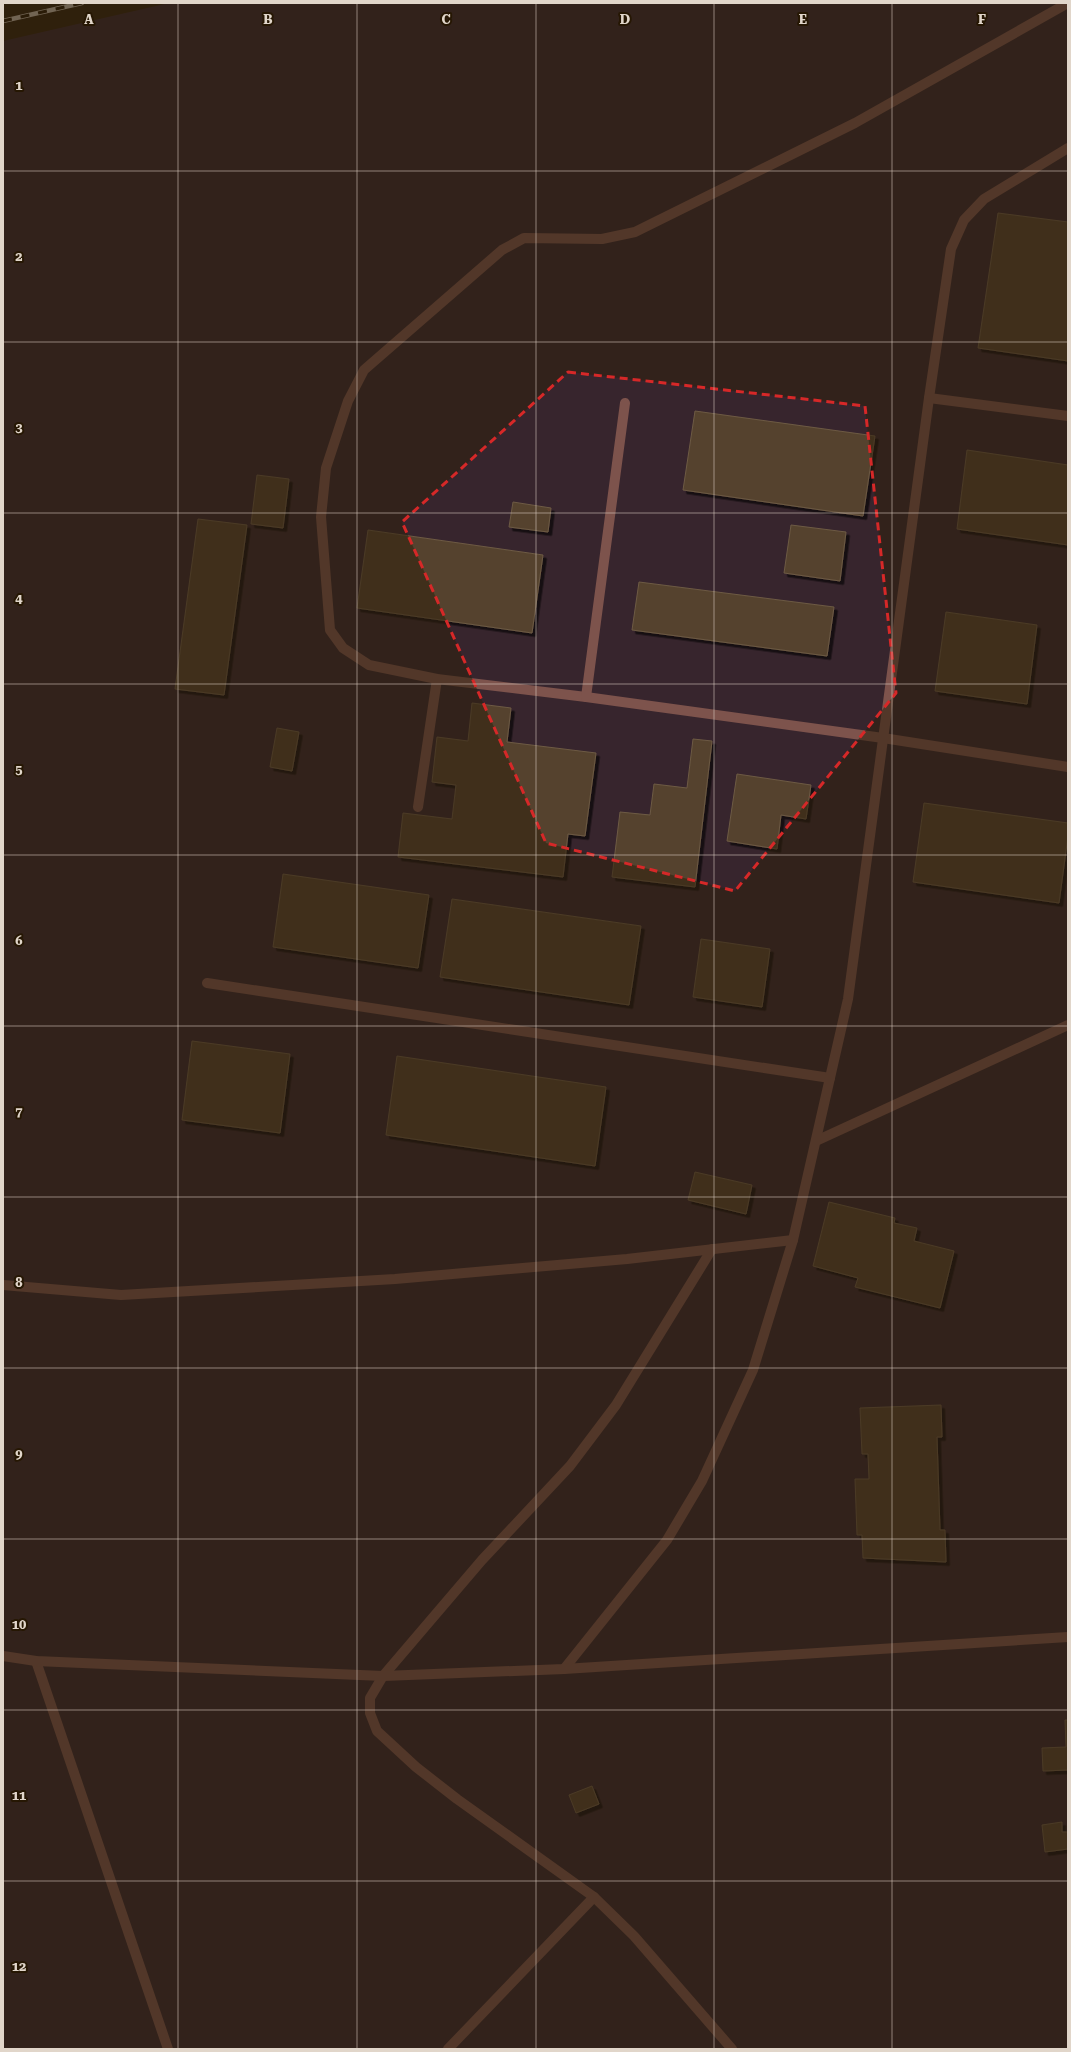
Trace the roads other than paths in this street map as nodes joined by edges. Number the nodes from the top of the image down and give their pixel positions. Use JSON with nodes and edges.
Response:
{"nodes":[{"id":1,"x":1068,"y":3,"type":"edge"},
{"id":2,"x":1068,"y":148,"type":"edge"},
{"id":3,"x":929,"y":398,"type":"junction"},
{"id":4,"x":625,"y":403,"type":"dead end"},
{"id":5,"x":1068,"y":416,"type":"edge"},
{"id":6,"x":437,"y":679,"type":"junction"},
{"id":7,"x":586,"y":697,"type":"junction"},
{"id":8,"x":883,"y":738,"type":"junction"},
{"id":9,"x":1068,"y":767,"type":"edge"},
{"id":10,"x":418,"y":807,"type":"dead end"},
{"id":11,"x":207,"y":982,"type":"dead end"},
{"id":12,"x":1068,"y":1025,"type":"edge"},
{"id":13,"x":830,"y":1078,"type":"junction"},
{"id":14,"x":816,"y":1141,"type":"junction"},
{"id":15,"x":793,"y":1240,"type":"junction"},
{"id":16,"x":712,"y":1249,"type":"junction"},
{"id":17,"x":3,"y":1285,"type":"edge"},
{"id":18,"x":1068,"y":1637,"type":"edge"},
{"id":19,"x":3,"y":1656,"type":"edge"},
{"id":20,"x":36,"y":1661,"type":"junction"},
{"id":21,"x":564,"y":1668,"type":"junction"},
{"id":22,"x":383,"y":1676,"type":"junction"},
{"id":23,"x":594,"y":1897,"type":"junction"},
{"id":24,"x":168,"y":2049,"type":"edge"},
{"id":25,"x":448,"y":2049,"type":"edge"},
{"id":26,"x":732,"y":2049,"type":"edge"}],
"edges":[{"from":1,"to":6,"type":"street"},
{"from":2,"to":3,"type":"street"},
{"from":3,"to":5,"type":"street"},
{"from":3,"to":8,"type":"street"},
{"from":4,"to":7,"type":"street"},
{"from":6,"to":7,"type":"street"},
{"from":6,"to":10,"type":"street"},
{"from":7,"to":8,"type":"street"},
{"from":8,"to":9,"type":"street"},
{"from":8,"to":13,"type":"street"},
{"from":11,"to":13,"type":"street"},
{"from":12,"to":14,"type":"street"},
{"from":13,"to":14,"type":"street"},
{"from":14,"to":15,"type":"street"},
{"from":15,"to":16,"type":"street"},
{"from":15,"to":21,"type":"street"},
{"from":16,"to":17,"type":"street"},
{"from":16,"to":22,"type":"street"},
{"from":18,"to":21,"type":"street"},
{"from":19,"to":20,"type":"street"},
{"from":20,"to":22,"type":"street"},
{"from":20,"to":24,"type":"street"},
{"from":21,"to":22,"type":"street"},
{"from":22,"to":23,"type":"street"},
{"from":23,"to":25,"type":"street"},
{"from":23,"to":26,"type":"street"}]}
